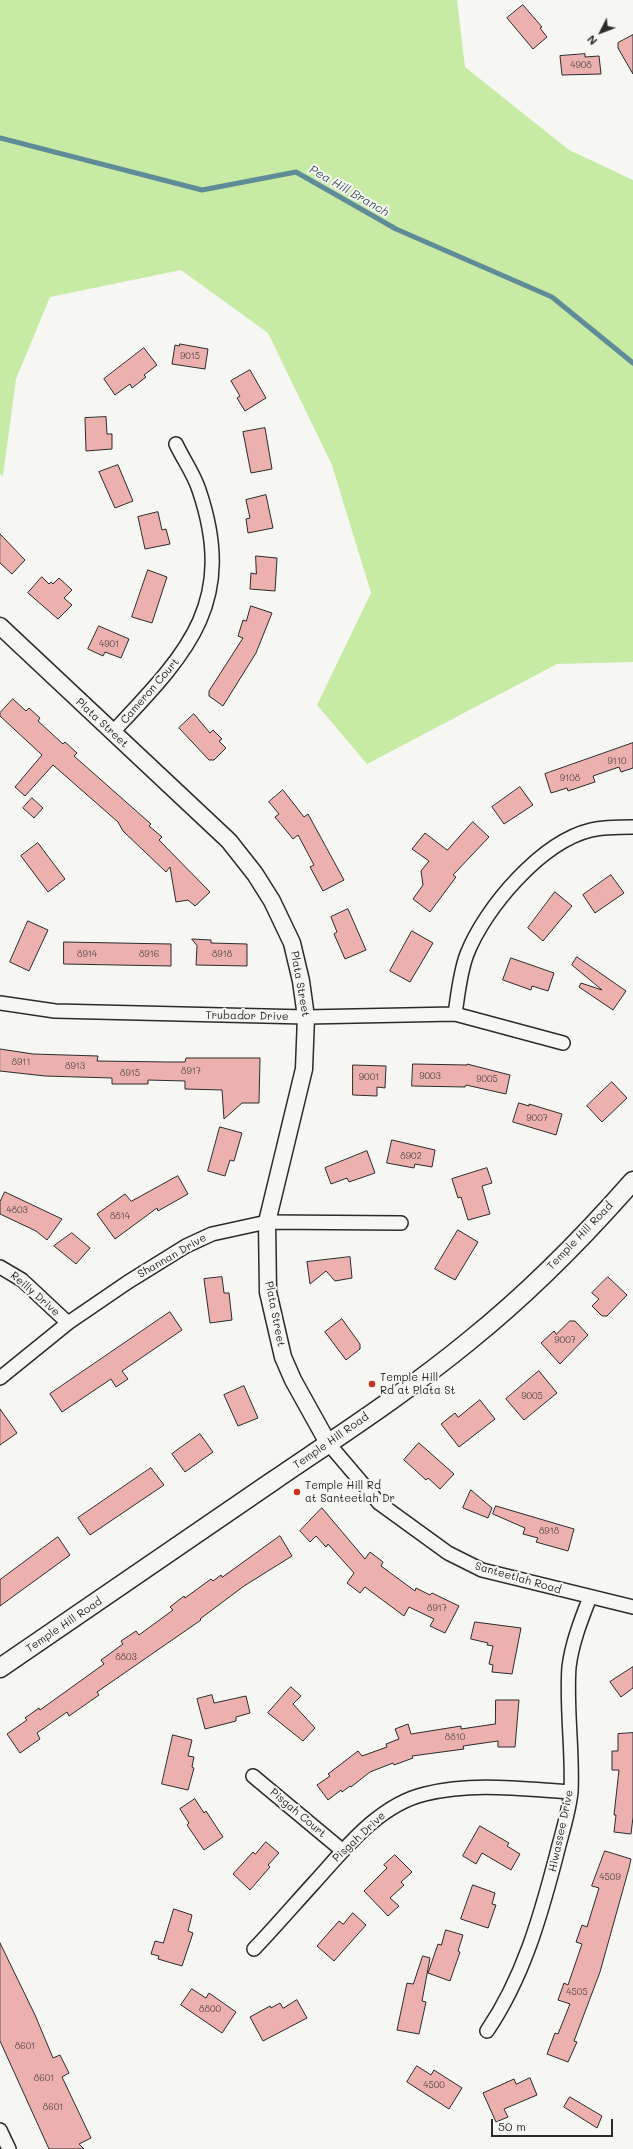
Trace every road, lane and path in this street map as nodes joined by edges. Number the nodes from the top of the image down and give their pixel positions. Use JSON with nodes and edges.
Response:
{"nodes":[{"id":1,"x":176,"y":444,"type":"dead end"},
{"id":2,"x":0,"y":626,"type":"edge"},
{"id":3,"x":112,"y":733,"type":"junction"},
{"id":4,"x":633,"y":827,"type":"edge"},
{"id":5,"x":0,"y":1003,"type":"edge"},
{"id":6,"x":455,"y":1014,"type":"junction"},
{"id":7,"x":306,"y":1017,"type":"junction"},
{"id":8,"x":563,"y":1043,"type":"dead end"},
{"id":9,"x":633,"y":1181,"type":"edge"},
{"id":10,"x":267,"y":1222,"type":"junction"},
{"id":11,"x":401,"y":1223,"type":"dead end"},
{"id":12,"x":0,"y":1267,"type":"edge"},
{"id":13,"x":68,"y":1323,"type":"junction"},
{"id":14,"x":0,"y":1378,"type":"edge"},
{"id":15,"x":328,"y":1443,"type":"junction"},
{"id":16,"x":590,"y":1597,"type":"junction"},
{"id":17,"x":633,"y":1607,"type":"edge"},
{"id":18,"x":0,"y":1668,"type":"edge"},
{"id":19,"x":253,"y":1776,"type":"dead end"},
{"id":20,"x":571,"y":1792,"type":"junction"},
{"id":21,"x":342,"y":1851,"type":"junction"},
{"id":22,"x":254,"y":1950,"type":"dead end"},
{"id":23,"x":487,"y":2031,"type":"dead end"},
{"id":24,"x":0,"y":2130,"type":"edge"},
{"id":25,"x":9,"y":2149,"type":"edge"}],
"edges":[{"from":1,"to":3,"type":"street","name":"Cameron Court"},
{"from":2,"to":3,"type":"street","name":"Plata Street"},
{"from":3,"to":7,"type":"street","name":"Plata Street"},
{"from":4,"to":6,"type":"street"},
{"from":5,"to":7,"type":"street","name":"Trubador Drive"},
{"from":6,"to":7,"type":"street","name":"Trubador Drive"},
{"from":6,"to":8,"type":"street","name":"Trubador Drive"},
{"from":7,"to":10,"type":"street","name":"Plata Street"},
{"from":9,"to":15,"type":"main road","name":"Temple Hill Road"},
{"from":10,"to":11,"type":"street","name":"Shannan Drive"},
{"from":10,"to":13,"type":"street","name":"Shannan Drive"},
{"from":10,"to":15,"type":"street","name":"Plata Street"},
{"from":12,"to":13,"type":"street","name":"Reilly Drive"},
{"from":13,"to":14,"type":"street","name":"Shannan Drive"},
{"from":15,"to":16,"type":"street","name":"Santeetlah Road"},
{"from":15,"to":18,"type":"main road","name":"Temple Hill Road"},
{"from":16,"to":17,"type":"street","name":"Santeetlah Road"},
{"from":16,"to":20,"type":"street","name":"Hiwassee Drive"},
{"from":19,"to":21,"type":"street","name":"Pisgah Court"},
{"from":20,"to":21,"type":"street","name":"Pisgah Drive"},
{"from":20,"to":23,"type":"street","name":"Hiwassee Drive"},
{"from":21,"to":22,"type":"street","name":"Pisgah Drive"},
{"from":24,"to":25,"type":"street"}]}
